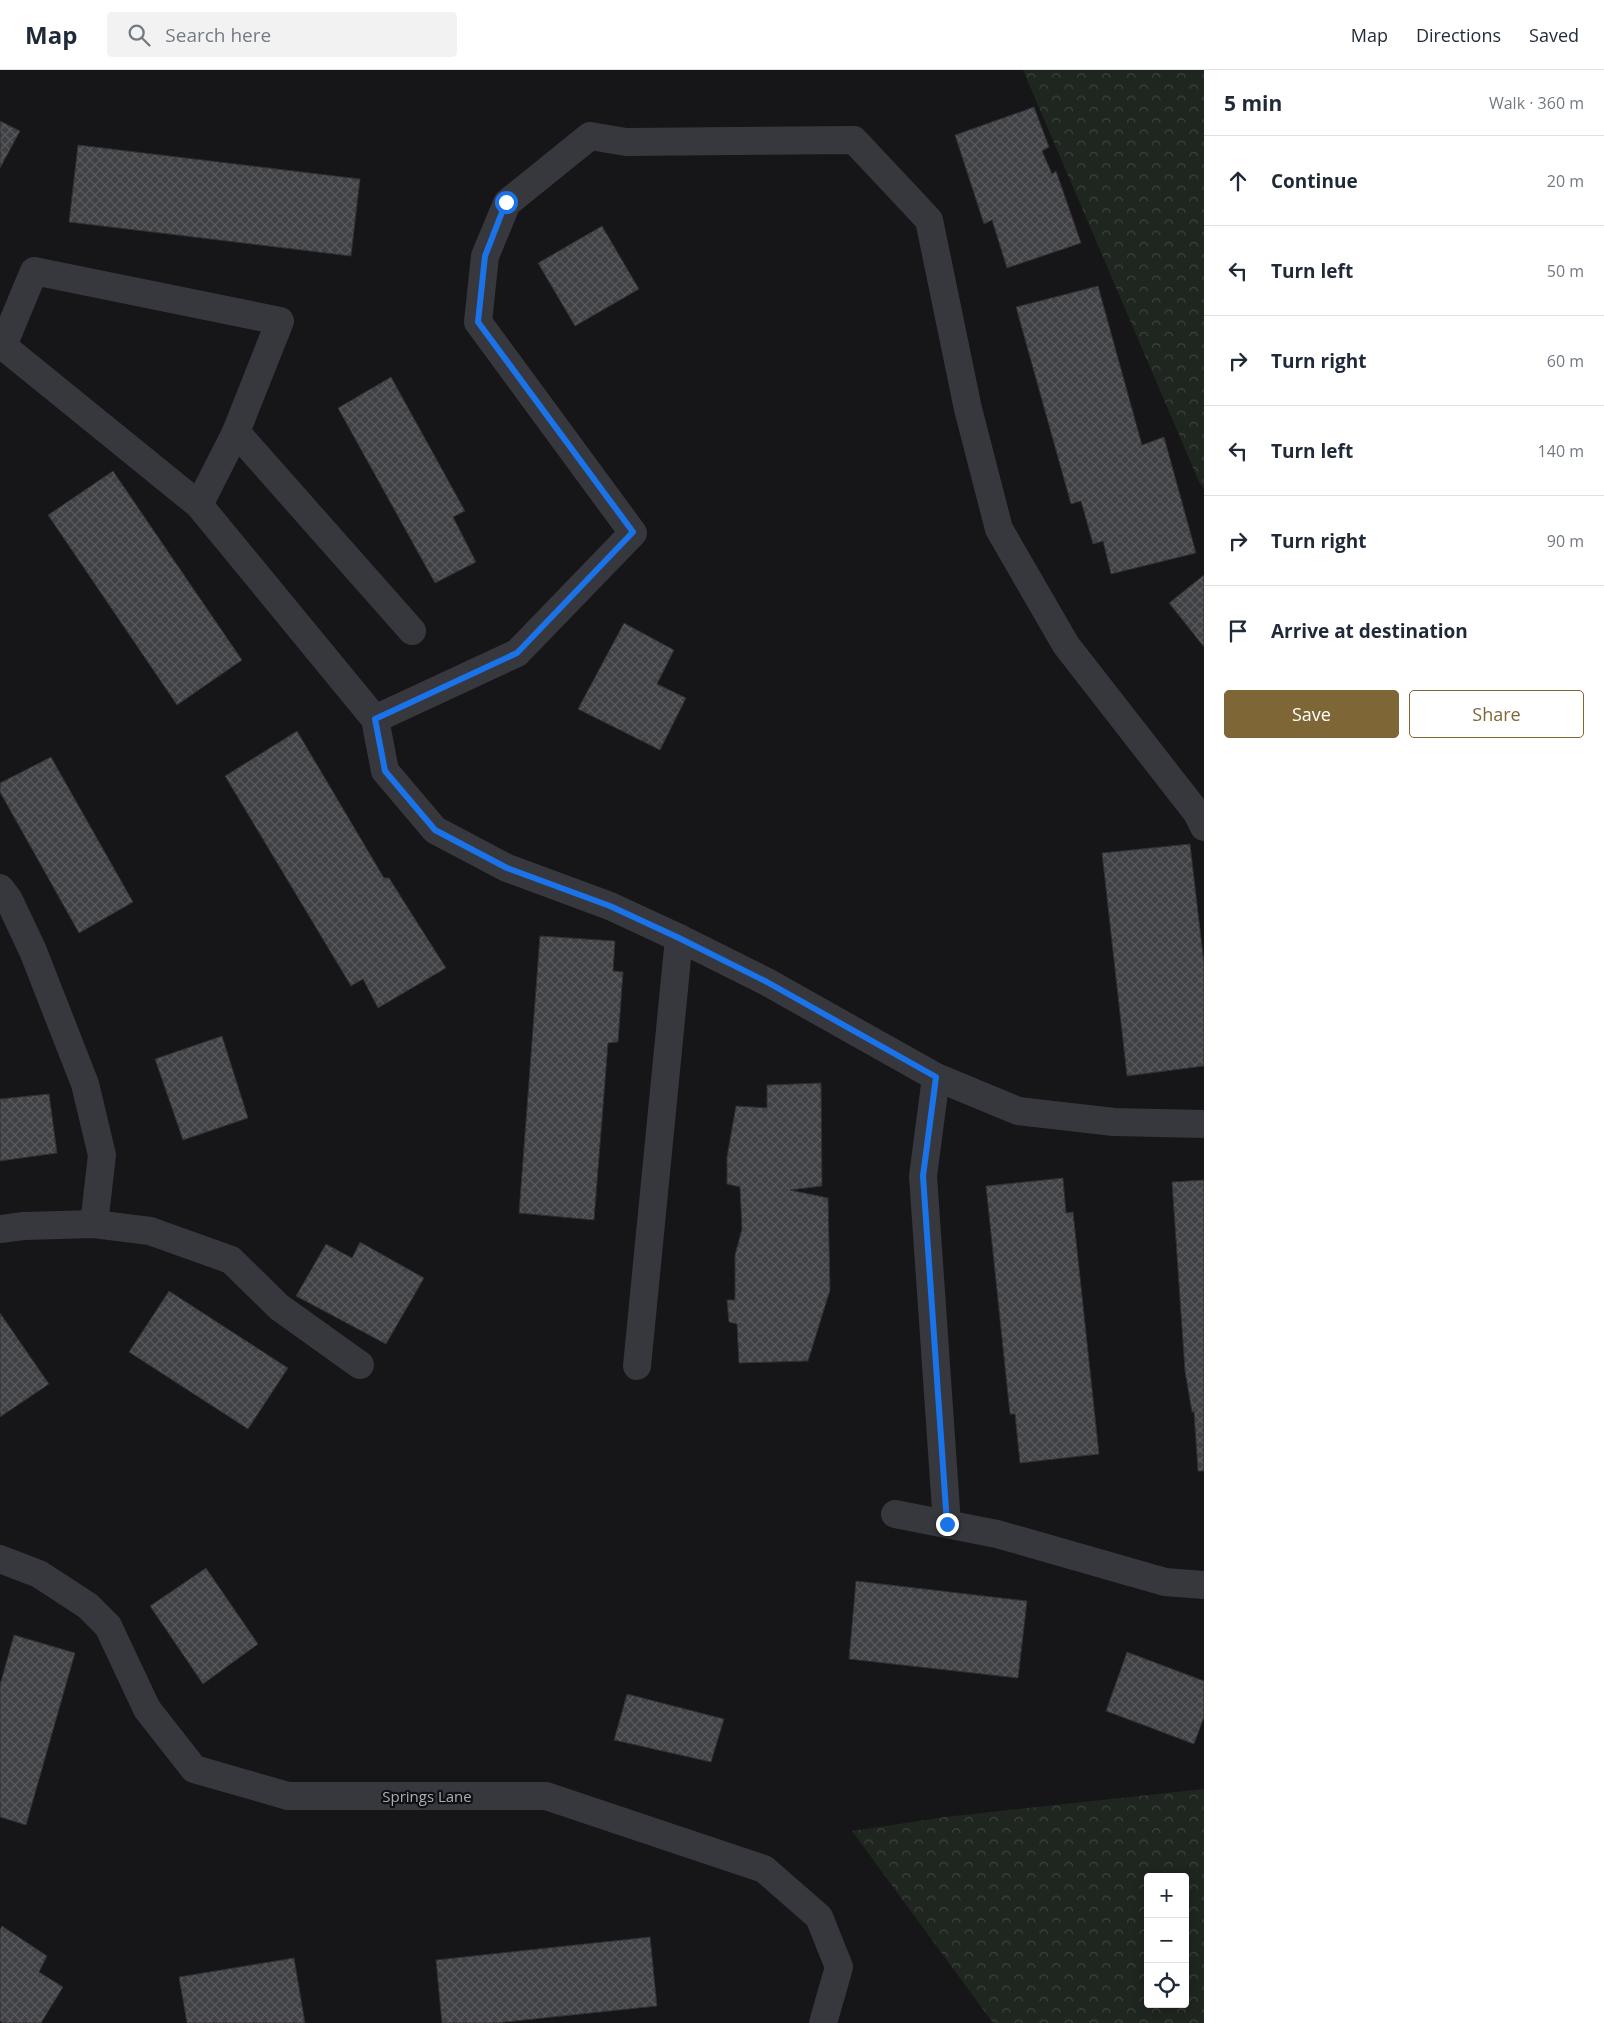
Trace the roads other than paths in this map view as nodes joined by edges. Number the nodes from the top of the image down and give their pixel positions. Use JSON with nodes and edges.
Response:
{"nodes":[{"id":1,"x":1,"y":345,"type":"edge"},
{"id":2,"x":236,"y":432,"type":"junction"},
{"id":3,"x":199,"y":505,"type":"junction"},
{"id":4,"x":412,"y":631,"type":"dead end"},
{"id":5,"x":375,"y":719,"type":"junction"},
{"id":6,"x":1204,"y":827,"type":"edge"},
{"id":7,"x":0,"y":888,"type":"edge"},
{"id":8,"x":679,"y":938,"type":"junction"},
{"id":9,"x":936,"y":1077,"type":"junction"},
{"id":10,"x":1204,"y":1124,"type":"edge"},
{"id":11,"x":94,"y":1224,"type":"junction"},
{"id":12,"x":0,"y":1229,"type":"edge"},
{"id":13,"x":360,"y":1365,"type":"dead end"},
{"id":14,"x":637,"y":1366,"type":"dead end"},
{"id":15,"x":895,"y":1514,"type":"dead end"},
{"id":16,"x":947,"y":1524,"type":"junction"},
{"id":17,"x":0,"y":1559,"type":"edge"},
{"id":18,"x":1204,"y":1585,"type":"edge"},
{"id":19,"x":823,"y":2023,"type":"edge"}],
"edges":[{"from":1,"to":2,"type":"street"},
{"from":1,"to":3,"type":"street"},
{"from":2,"to":3,"type":"street"},
{"from":2,"to":4,"type":"street"},
{"from":3,"to":5,"type":"street"},
{"from":5,"to":6,"type":"street"},
{"from":5,"to":8,"type":"street"},
{"from":7,"to":11,"type":"street"},
{"from":8,"to":9,"type":"street"},
{"from":8,"to":14,"type":"street"},
{"from":9,"to":10,"type":"street"},
{"from":9,"to":16,"type":"street"},
{"from":11,"to":12,"type":"street"},
{"from":11,"to":13,"type":"street"},
{"from":15,"to":16,"type":"street"},
{"from":16,"to":18,"type":"street"},
{"from":17,"to":19,"type":"street","name":"Springs Lane"}]}
